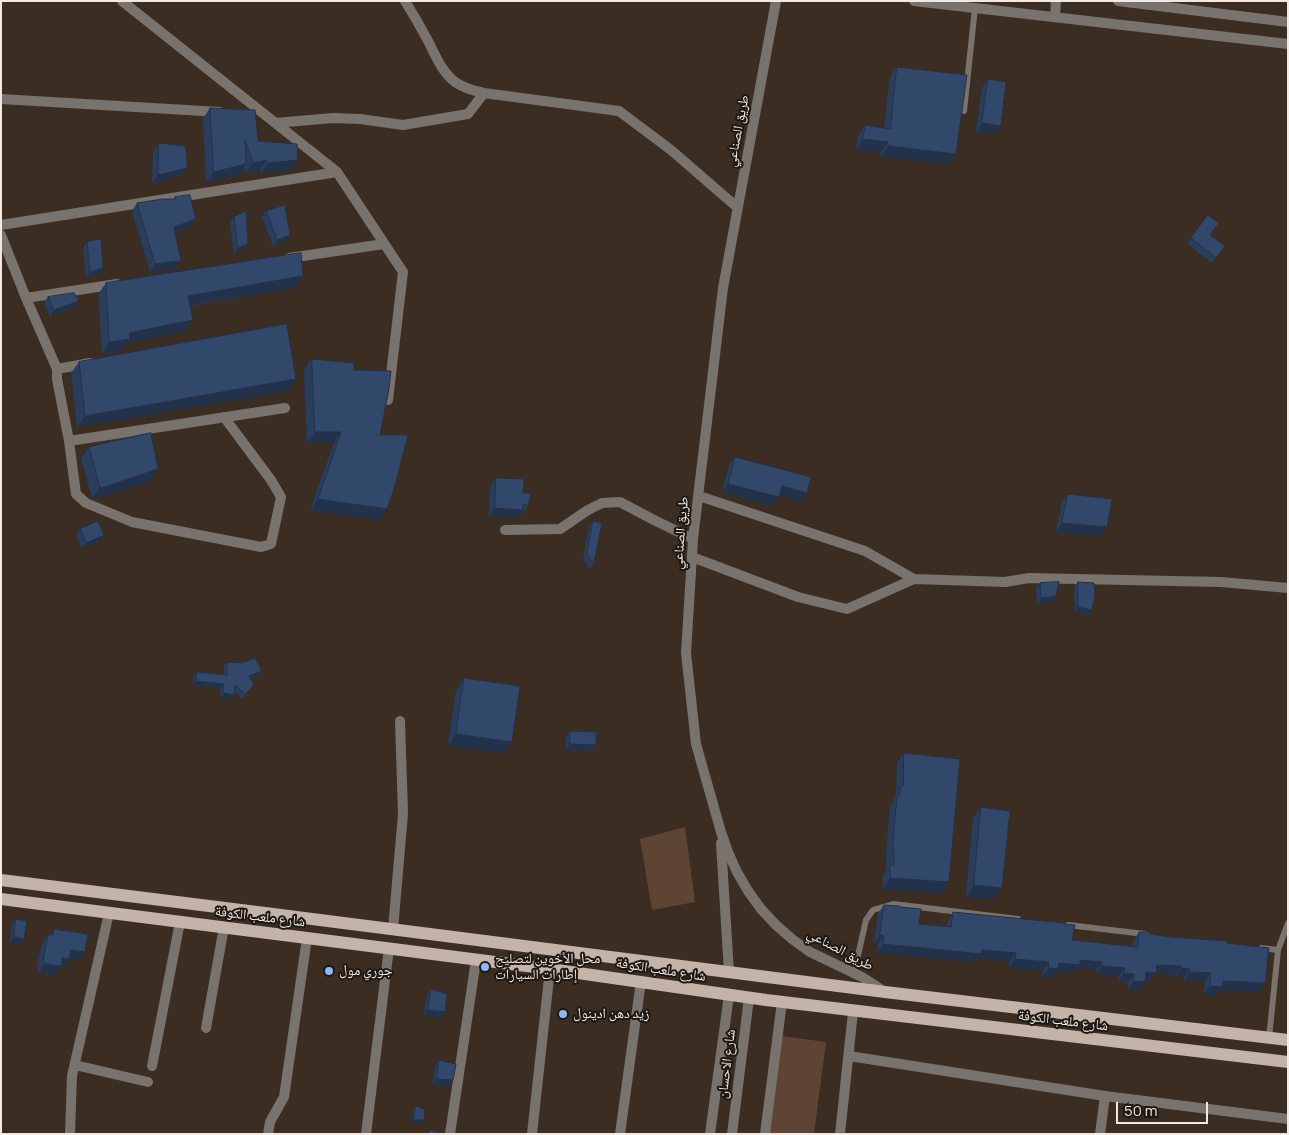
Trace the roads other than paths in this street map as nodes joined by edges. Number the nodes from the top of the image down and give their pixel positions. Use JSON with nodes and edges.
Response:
{"nodes":[{"id":1,"x":122,"y":1,"type":"edge"},
{"id":2,"x":405,"y":1,"type":"edge"},
{"id":3,"x":776,"y":1,"type":"edge"},
{"id":4,"x":914,"y":1,"type":"edge"},
{"id":5,"x":1056,"y":1,"type":"edge"},
{"id":6,"x":1118,"y":1,"type":"edge"},
{"id":7,"x":975,"y":8,"type":"junction"},
{"id":8,"x":1055,"y":17,"type":"junction"},
{"id":9,"x":1288,"y":22,"type":"edge"},
{"id":10,"x":1288,"y":44,"type":"edge"},
{"id":11,"x":484,"y":93,"type":"junction"},
{"id":12,"x":1,"y":99,"type":"edge"},
{"id":13,"x":964,"y":111,"type":"edge"},
{"id":14,"x":264,"y":114,"type":"junction"},
{"id":15,"x":275,"y":123,"type":"junction"},
{"id":16,"x":337,"y":172,"type":"junction"},
{"id":17,"x":738,"y":208,"type":"junction"},
{"id":18,"x":1,"y":225,"type":"edge"},
{"id":19,"x":1,"y":235,"type":"edge"},
{"id":20,"x":384,"y":244,"type":"junction"},
{"id":21,"x":278,"y":260,"type":"edge"},
{"id":22,"x":123,"y":283,"type":"edge"},
{"id":23,"x":26,"y":298,"type":"junction"},
{"id":24,"x":96,"y":362,"type":"edge"},
{"id":25,"x":57,"y":369,"type":"junction"},
{"id":26,"x":388,"y":400,"type":"edge"},
{"id":27,"x":285,"y":408,"type":"dead end"},
{"id":28,"x":224,"y":417,"type":"junction"},
{"id":29,"x":69,"y":440,"type":"junction"},
{"id":30,"x":698,"y":496,"type":"junction"},
{"id":31,"x":505,"y":530,"type":"dead end"},
{"id":32,"x":693,"y":539,"type":"junction"},
{"id":33,"x":692,"y":557,"type":"junction"},
{"id":34,"x":914,"y":579,"type":"junction"},
{"id":35,"x":1288,"y":588,"type":"edge"},
{"id":36,"x":400,"y":721,"type":"dead end"},
{"id":37,"x":721,"y":832,"type":"junction"},
{"id":38,"x":1,"y":880,"type":"edge"},
{"id":39,"x":1,"y":899,"type":"edge"},
{"id":40,"x":244,"y":910,"type":"junction"},
{"id":41,"x":108,"y":913,"type":"junction"},
{"id":42,"x":266,"y":913,"type":"junction"},
{"id":43,"x":1021,"y":919,"type":"edge"},
{"id":44,"x":180,"y":922,"type":"junction"},
{"id":45,"x":1288,"y":923,"type":"edge"},
{"id":46,"x":1061,"y":924,"type":"edge"},
{"id":47,"x":224,"y":927,"type":"junction"},
{"id":48,"x":241,"y":929,"type":"junction"},
{"id":49,"x":393,"y":929,"type":"junction"},
{"id":50,"x":264,"y":932,"type":"junction"},
{"id":51,"x":1150,"y":935,"type":"edge"},
{"id":52,"x":307,"y":938,"type":"junction"},
{"id":53,"x":389,"y":948,"type":"junction"},
{"id":54,"x":1259,"y":948,"type":"edge"},
{"id":55,"x":1278,"y":950,"type":"junction"},
{"id":56,"x":476,"y":960,"type":"junction"},
{"id":57,"x":550,"y":969,"type":"junction"},
{"id":58,"x":729,"y":972,"type":"junction"},
{"id":59,"x":854,"y":973,"type":"junction"},
{"id":60,"x":641,"y":981,"type":"junction"},
{"id":61,"x":885,"y":992,"type":"junction"},
{"id":62,"x":729,"y":995,"type":"junction"},
{"id":63,"x":749,"y":998,"type":"junction"},
{"id":64,"x":782,"y":1002,"type":"junction"},
{"id":65,"x":853,"y":1012,"type":"junction"},
{"id":66,"x":206,"y":1028,"type":"dead end"},
{"id":67,"x":1218,"y":1032,"type":"junction"},
{"id":68,"x":1250,"y":1036,"type":"junction"},
{"id":69,"x":1269,"y":1038,"type":"junction"},
{"id":70,"x":1288,"y":1040,"type":"edge"},
{"id":71,"x":1215,"y":1054,"type":"junction"},
{"id":72,"x":849,"y":1056,"type":"junction"},
{"id":73,"x":1248,"y":1058,"type":"junction"},
{"id":74,"x":1288,"y":1062,"type":"edge"},
{"id":75,"x":75,"y":1065,"type":"junction"},
{"id":76,"x":152,"y":1066,"type":"dead end"},
{"id":77,"x":148,"y":1082,"type":"dead end"},
{"id":78,"x":1105,"y":1096,"type":"junction"},
{"id":79,"x":1288,"y":1119,"type":"edge"},
{"id":80,"x":70,"y":1134,"type":"edge"},
{"id":81,"x":268,"y":1134,"type":"edge"},
{"id":82,"x":366,"y":1134,"type":"edge"},
{"id":83,"x":450,"y":1134,"type":"edge"},
{"id":84,"x":532,"y":1134,"type":"edge"},
{"id":85,"x":620,"y":1134,"type":"edge"},
{"id":86,"x":710,"y":1134,"type":"edge"},
{"id":87,"x":732,"y":1134,"type":"edge"},
{"id":88,"x":765,"y":1134,"type":"edge"},
{"id":89,"x":840,"y":1134,"type":"edge"},
{"id":90,"x":1100,"y":1134,"type":"edge"}],
"edges":[{"from":1,"to":14,"type":"street"},
{"from":2,"to":11,"type":"street"},
{"from":3,"to":17,"type":"street","name":"طريق الصناعي"},
{"from":4,"to":7,"type":"street"},
{"from":5,"to":8,"type":"street"},
{"from":6,"to":9,"type":"street"},
{"from":7,"to":8,"type":"street"},
{"from":7,"to":13,"type":"lane"},
{"from":8,"to":10,"type":"street"},
{"from":11,"to":15,"type":"street"},
{"from":11,"to":17,"type":"street"},
{"from":12,"to":14,"type":"street"},
{"from":14,"to":15,"type":"street"},
{"from":15,"to":16,"type":"street"},
{"from":16,"to":18,"type":"street"},
{"from":16,"to":20,"type":"street"},
{"from":17,"to":30,"type":"street","name":"طريق الصناعي"},
{"from":19,"to":23,"type":"street"},
{"from":20,"to":21,"type":"street"},
{"from":20,"to":26,"type":"street"},
{"from":22,"to":23,"type":"street"},
{"from":23,"to":25,"type":"street"},
{"from":24,"to":25,"type":"street"},
{"from":25,"to":29,"type":"street"},
{"from":27,"to":28,"type":"street"},
{"from":28,"to":29,"type":"street"},
{"from":28,"to":29,"type":"street"},
{"from":30,"to":32,"type":"street","name":"طريق الصناعي"},
{"from":30,"to":34,"type":"street"},
{"from":31,"to":32,"type":"street"},
{"from":32,"to":33,"type":"street","name":"طريق الصناعي"},
{"from":33,"to":34,"type":"street"},
{"from":33,"to":37,"type":"street","name":"طريق الصناعي"},
{"from":34,"to":35,"type":"street"},
{"from":36,"to":49,"type":"street"},
{"from":37,"to":58,"type":"street"},
{"from":37,"to":59,"type":"street","name":"طريق الصناعي"},
{"from":38,"to":40,"type":"main road","name":"شارع ملعب الكوفة"},
{"from":39,"to":41,"type":"main road","name":"شارع ملعب الكوفة"},
{"from":40,"to":42,"type":"main road","name":"شارع ملعب الكوفة"},
{"from":40,"to":48,"type":"main road"},
{"from":41,"to":44,"type":"main road","name":"شارع ملعب الكوفة"},
{"from":41,"to":75,"type":"street"},
{"from":42,"to":49,"type":"main road","name":"شارع ملعب الكوفة"},
{"from":42,"to":50,"type":"main road"},
{"from":43,"to":59,"type":"lane"},
{"from":44,"to":47,"type":"main road","name":"شارع ملعب الكوفة"},
{"from":44,"to":76,"type":"street"},
{"from":45,"to":55,"type":"lane"},
{"from":46,"to":51,"type":"lane"},
{"from":47,"to":48,"type":"main road","name":"شارع ملعب الكوفة"},
{"from":47,"to":66,"type":"street"},
{"from":48,"to":50,"type":"main road","name":"شارع ملعب الكوفة"},
{"from":49,"to":58,"type":"main road","name":"شارع ملعب الكوفة"},
{"from":50,"to":52,"type":"main road","name":"شارع ملعب الكوفة"},
{"from":52,"to":53,"type":"main road","name":"شارع ملعب الكوفة"},
{"from":52,"to":81,"type":"street"},
{"from":53,"to":56,"type":"main road","name":"شارع ملعب الكوفة"},
{"from":53,"to":82,"type":"street"},
{"from":54,"to":55,"type":"lane"},
{"from":55,"to":69,"type":"lane"},
{"from":56,"to":57,"type":"main road","name":"شارع ملعب الكوفة"},
{"from":56,"to":83,"type":"street"},
{"from":57,"to":60,"type":"main road","name":"شارع ملعب الكوفة"},
{"from":57,"to":84,"type":"street"},
{"from":58,"to":61,"type":"main road","name":"شارع ملعب الكوفة"},
{"from":59,"to":61,"type":"street","name":"طريق الصناعي"},
{"from":60,"to":62,"type":"main road","name":"شارع ملعب الكوفة"},
{"from":60,"to":85,"type":"street"},
{"from":61,"to":67,"type":"main road","name":"شارع ملعب الكوفة"},
{"from":62,"to":63,"type":"main road","name":"شارع ملعب الكوفة"},
{"from":62,"to":86,"type":"street"},
{"from":63,"to":64,"type":"main road","name":"شارع ملعب الكوفة"},
{"from":63,"to":87,"type":"street","name":"شارع الاحسان"},
{"from":64,"to":65,"type":"main road","name":"شارع ملعب الكوفة"},
{"from":64,"to":88,"type":"street"},
{"from":65,"to":71,"type":"main road","name":"شارع ملعب الكوفة"},
{"from":65,"to":72,"type":"street"},
{"from":67,"to":68,"type":"main road","name":"شارع ملعب الكوفة"},
{"from":67,"to":71,"type":"main road"},
{"from":68,"to":69,"type":"main road","name":"شارع ملعب الكوفة"},
{"from":68,"to":73,"type":"main road"},
{"from":69,"to":70,"type":"main road","name":"شارع ملعب الكوفة"},
{"from":71,"to":73,"type":"main road","name":"شارع ملعب الكوفة"},
{"from":72,"to":78,"type":"street"},
{"from":72,"to":89,"type":"street"},
{"from":73,"to":74,"type":"main road","name":"شارع ملعب الكوفة"},
{"from":75,"to":77,"type":"street"},
{"from":75,"to":80,"type":"street"},
{"from":78,"to":79,"type":"street"},
{"from":78,"to":90,"type":"street"}]}
